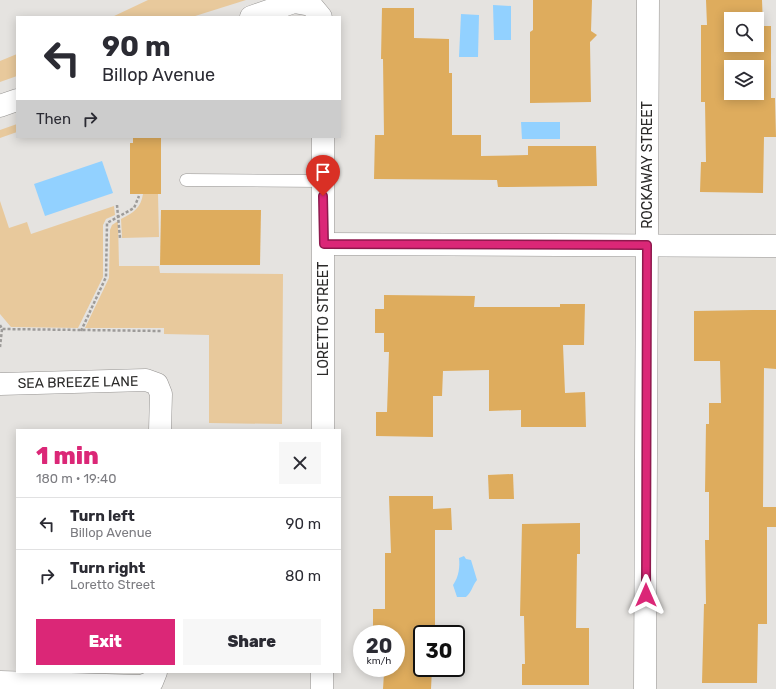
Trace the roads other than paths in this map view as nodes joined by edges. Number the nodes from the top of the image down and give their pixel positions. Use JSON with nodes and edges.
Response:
{"nodes":[{"id":1,"x":648,"y":0,"type":"edge"},
{"id":2,"x":254,"y":16,"type":"edge"},
{"id":3,"x":320,"y":16,"type":"edge"},
{"id":4,"x":16,"y":100,"type":"edge"},
{"id":5,"x":0,"y":106,"type":"edge"},
{"id":6,"x":323,"y":138,"type":"edge"},
{"id":7,"x":186,"y":180,"type":"dead end"},
{"id":8,"x":323,"y":181,"type":"junction"},
{"id":9,"x":324,"y":244,"type":"junction"},
{"id":10,"x":647,"y":245,"type":"junction"},
{"id":11,"x":776,"y":246,"type":"edge"},
{"id":12,"x":0,"y":384,"type":"edge"},
{"id":13,"x":160,"y":429,"type":"edge"},
{"id":14,"x":323,"y":429,"type":"edge"},
{"id":15,"x":156,"y":673,"type":"edge"},
{"id":16,"x":322,"y":673,"type":"edge"},
{"id":17,"x":0,"y":682,"type":"edge"},
{"id":18,"x":322,"y":689,"type":"edge"},
{"id":19,"x":645,"y":689,"type":"edge"}],
"edges":[{"from":1,"to":10,"type":"street","name":"ROCKAWAY STREET"},
{"from":2,"to":3,"type":"street"},
{"from":4,"to":5,"type":"street"},
{"from":6,"to":8,"type":"street","name":"LORETTO STREET"},
{"from":7,"to":8,"type":"lane"},
{"from":8,"to":9,"type":"street","name":"LORETTO STREET"},
{"from":9,"to":10,"type":"street"},
{"from":9,"to":14,"type":"street","name":"LORETTO STREET"},
{"from":10,"to":11,"type":"street"},
{"from":10,"to":19,"type":"street","name":"ROCKAWAY STREET"},
{"from":12,"to":13,"type":"street","name":"SEA BREEZE LANE"},
{"from":15,"to":17,"type":"street"},
{"from":16,"to":18,"type":"street"}]}
